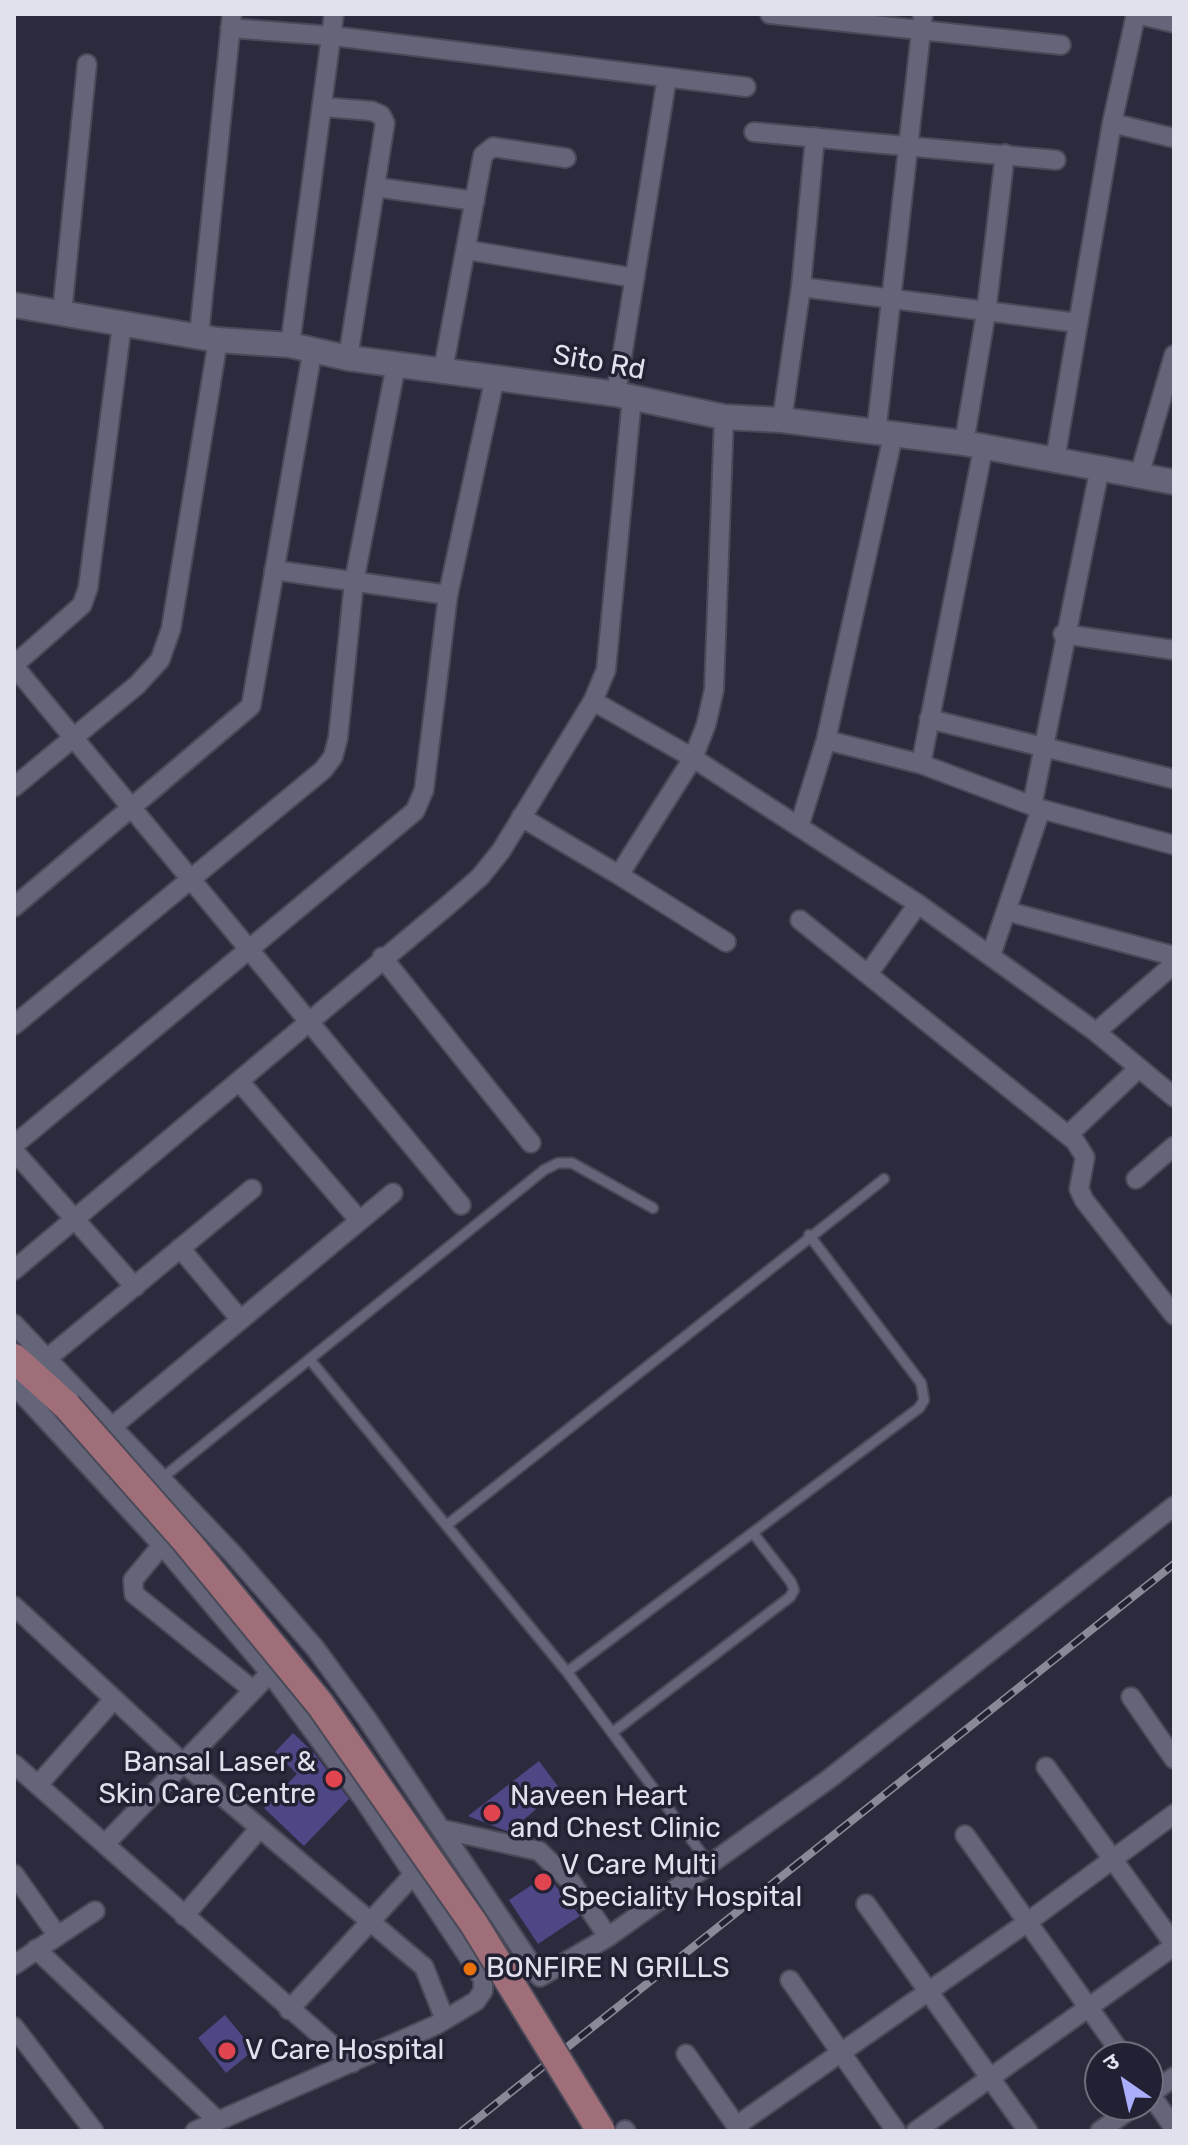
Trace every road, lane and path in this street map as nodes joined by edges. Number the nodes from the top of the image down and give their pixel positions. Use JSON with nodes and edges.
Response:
{"nodes":[{"id":1,"x":334,"y":14,"type":"edge"},
{"id":2,"x":770,"y":14,"type":"edge"},
{"id":3,"x":231,"y":21,"type":"edge"},
{"id":4,"x":922,"y":21,"type":"edge"},
{"id":5,"x":1174,"y":23,"type":"edge"},
{"id":6,"x":333,"y":36,"type":"junction"},
{"id":7,"x":1061,"y":45,"type":"dead end"},
{"id":8,"x":87,"y":64,"type":"dead end"},
{"id":9,"x":667,"y":77,"type":"junction"},
{"id":10,"x":746,"y":87,"type":"dead end"},
{"id":11,"x":324,"y":107,"type":"junction"},
{"id":12,"x":1112,"y":123,"type":"junction"},
{"id":13,"x":754,"y":132,"type":"dead end"},
{"id":14,"x":815,"y":137,"type":"junction"},
{"id":15,"x":1174,"y":138,"type":"edge"},
{"id":16,"x":912,"y":145,"type":"junction"},
{"id":17,"x":1005,"y":154,"type":"junction"},
{"id":18,"x":566,"y":158,"type":"dead end"},
{"id":19,"x":1056,"y":160,"type":"dead end"},
{"id":20,"x":375,"y":187,"type":"junction"},
{"id":21,"x":475,"y":201,"type":"junction"},
{"id":22,"x":467,"y":250,"type":"junction"},
{"id":23,"x":635,"y":278,"type":"junction"},
{"id":24,"x":801,"y":287,"type":"junction"},
{"id":25,"x":889,"y":300,"type":"junction"},
{"id":26,"x":14,"y":305,"type":"edge"},
{"id":27,"x":62,"y":313,"type":"junction"},
{"id":28,"x":986,"y":313,"type":"junction"},
{"id":29,"x":1078,"y":323,"type":"junction"},
{"id":30,"x":122,"y":324,"type":"junction"},
{"id":31,"x":208,"y":337,"type":"junction"},
{"id":32,"x":301,"y":349,"type":"junction"},
{"id":33,"x":1174,"y":355,"type":"edge"},
{"id":34,"x":348,"y":358,"type":"junction"},
{"id":35,"x":396,"y":365,"type":"junction"},
{"id":36,"x":443,"y":370,"type":"junction"},
{"id":37,"x":495,"y":377,"type":"junction"},
{"id":38,"x":624,"y":396,"type":"junction"},
{"id":39,"x":724,"y":417,"type":"junction"},
{"id":40,"x":782,"y":420,"type":"junction"},
{"id":41,"x":885,"y":435,"type":"junction"},
{"id":42,"x":973,"y":446,"type":"junction"},
{"id":43,"x":1055,"y":460,"type":"junction"},
{"id":44,"x":1100,"y":467,"type":"junction"},
{"id":45,"x":1139,"y":476,"type":"junction"},
{"id":46,"x":1174,"y":482,"type":"edge"},
{"id":47,"x":274,"y":570,"type":"junction"},
{"id":48,"x":354,"y":582,"type":"junction"},
{"id":49,"x":448,"y":595,"type":"junction"},
{"id":50,"x":1063,"y":634,"type":"junction"},
{"id":51,"x":1174,"y":650,"type":"edge"},
{"id":52,"x":14,"y":666,"type":"edge"},
{"id":53,"x":593,"y":701,"type":"junction"},
{"id":54,"x":929,"y":719,"type":"junction"},
{"id":55,"x":73,"y":738,"type":"junction"},
{"id":56,"x":826,"y":740,"type":"junction"},
{"id":57,"x":1042,"y":748,"type":"junction"},
{"id":58,"x":693,"y":758,"type":"junction"},
{"id":59,"x":921,"y":764,"type":"junction"},
{"id":60,"x":1174,"y":779,"type":"edge"},
{"id":61,"x":14,"y":787,"type":"edge"},
{"id":62,"x":132,"y":808,"type":"junction"},
{"id":63,"x":1036,"y":808,"type":"junction"},
{"id":64,"x":521,"y":817,"type":"junction"},
{"id":65,"x":799,"y":827,"type":"junction"},
{"id":66,"x":1174,"y":845,"type":"edge"},
{"id":67,"x":619,"y":875,"type":"junction"},
{"id":68,"x":191,"y":877,"type":"junction"},
{"id":69,"x":918,"y":904,"type":"junction"},
{"id":70,"x":14,"y":907,"type":"edge"},
{"id":71,"x":1006,"y":911,"type":"junction"},
{"id":72,"x":800,"y":920,"type":"dead end"},
{"id":73,"x":726,"y":942,"type":"dead end"},
{"id":74,"x":248,"y":952,"type":"junction"},
{"id":75,"x":991,"y":955,"type":"junction"},
{"id":76,"x":1174,"y":956,"type":"edge"},
{"id":77,"x":382,"y":957,"type":"junction"},
{"id":78,"x":1174,"y":964,"type":"edge"},
{"id":79,"x":868,"y":974,"type":"junction"},
{"id":80,"x":307,"y":1021,"type":"junction"},
{"id":81,"x":14,"y":1025,"type":"edge"},
{"id":82,"x":1096,"y":1032,"type":"junction"},
{"id":83,"x":1139,"y":1068,"type":"junction"},
{"id":84,"x":239,"y":1081,"type":"junction"},
{"id":85,"x":1174,"y":1097,"type":"edge"},
{"id":86,"x":1068,"y":1135,"type":"junction"},
{"id":87,"x":531,"y":1143,"type":"dead end"},
{"id":88,"x":14,"y":1145,"type":"edge"},
{"id":89,"x":1174,"y":1146,"type":"edge"},
{"id":90,"x":14,"y":1151,"type":"edge"},
{"id":91,"x":884,"y":1179,"type":"dead end"},
{"id":92,"x":1136,"y":1179,"type":"dead end"},
{"id":93,"x":252,"y":1189,"type":"dead end"},
{"id":94,"x":393,"y":1193,"type":"dead end"},
{"id":95,"x":461,"y":1205,"type":"dead end"},
{"id":96,"x":653,"y":1208,"type":"dead end"},
{"id":97,"x":74,"y":1218,"type":"junction"},
{"id":98,"x":359,"y":1220,"type":"junction"},
{"id":99,"x":809,"y":1235,"type":"junction"},
{"id":100,"x":180,"y":1248,"type":"junction"},
{"id":101,"x":14,"y":1270,"type":"edge"},
{"id":102,"x":135,"y":1287,"type":"junction"},
{"id":103,"x":1168,"y":1294,"type":"edge"},
{"id":104,"x":1174,"y":1315,"type":"edge"},
{"id":105,"x":240,"y":1319,"type":"junction"},
{"id":106,"x":14,"y":1324,"type":"edge"},
{"id":107,"x":49,"y":1357,"type":"junction"},
{"id":108,"x":14,"y":1358,"type":"edge"},
{"id":109,"x":311,"y":1361,"type":"junction"},
{"id":110,"x":14,"y":1385,"type":"edge"},
{"id":111,"x":113,"y":1426,"type":"junction"},
{"id":112,"x":161,"y":1479,"type":"junction"},
{"id":113,"x":1174,"y":1506,"type":"edge"},
{"id":114,"x":447,"y":1525,"type":"junction"},
{"id":115,"x":753,"y":1533,"type":"junction"},
{"id":116,"x":162,"y":1545,"type":"junction"},
{"id":117,"x":14,"y":1606,"type":"edge"},
{"id":118,"x":567,"y":1672,"type":"junction"},
{"id":119,"x":270,"y":1673,"type":"junction"},
{"id":120,"x":253,"y":1690,"type":"junction"},
{"id":121,"x":1131,"y":1697,"type":"dead end"},
{"id":122,"x":114,"y":1699,"type":"junction"},
{"id":123,"x":613,"y":1732,"type":"junction"},
{"id":124,"x":1174,"y":1759,"type":"edge"},
{"id":125,"x":182,"y":1762,"type":"junction"},
{"id":126,"x":14,"y":1764,"type":"edge"},
{"id":127,"x":1046,"y":1767,"type":"dead end"},
{"id":128,"x":38,"y":1785,"type":"junction"},
{"id":129,"x":1174,"y":1814,"type":"edge"},
{"id":130,"x":259,"y":1829,"type":"junction"},
{"id":131,"x":441,"y":1829,"type":"junction"},
{"id":132,"x":965,"y":1835,"type":"dead end"},
{"id":133,"x":105,"y":1844,"type":"junction"},
{"id":134,"x":1115,"y":1858,"type":"junction"},
{"id":135,"x":711,"y":1866,"type":"junction"},
{"id":136,"x":14,"y":1874,"type":"edge"},
{"id":137,"x":414,"y":1874,"type":"junction"},
{"id":138,"x":866,"y":1904,"type":"dead end"},
{"id":139,"x":95,"y":1911,"type":"dead end"},
{"id":140,"x":184,"y":1916,"type":"junction"},
{"id":141,"x":369,"y":1920,"type":"junction"},
{"id":142,"x":1029,"y":1921,"type":"junction"},
{"id":143,"x":57,"y":1935,"type":"junction"},
{"id":144,"x":608,"y":1937,"type":"junction"},
{"id":145,"x":1174,"y":1945,"type":"edge"},
{"id":146,"x":36,"y":1949,"type":"junction"},
{"id":147,"x":14,"y":1965,"type":"edge"},
{"id":148,"x":540,"y":1977,"type":"junction"},
{"id":149,"x":790,"y":1980,"type":"dead end"},
{"id":150,"x":929,"y":1990,"type":"junction"},
{"id":151,"x":483,"y":1991,"type":"junction"},
{"id":152,"x":1088,"y":2007,"type":"junction"},
{"id":153,"x":289,"y":2010,"type":"junction"},
{"id":154,"x":445,"y":2020,"type":"junction"},
{"id":155,"x":14,"y":2027,"type":"edge"},
{"id":156,"x":1112,"y":2041,"type":"edge"},
{"id":157,"x":840,"y":2052,"type":"junction"},
{"id":158,"x":686,"y":2054,"type":"dead end"},
{"id":159,"x":352,"y":2063,"type":"junction"},
{"id":160,"x":990,"y":2079,"type":"junction"},
{"id":161,"x":217,"y":2120,"type":"junction"},
{"id":162,"x":738,"y":2128,"type":"edge"},
{"id":163,"x":94,"y":2131,"type":"edge"},
{"id":164,"x":195,"y":2131,"type":"edge"},
{"id":165,"x":601,"y":2131,"type":"edge"},
{"id":166,"x":896,"y":2131,"type":"edge"},
{"id":167,"x":916,"y":2131,"type":"edge"},
{"id":168,"x":1028,"y":2131,"type":"edge"}],
"edges":[{"from":1,"to":6,"type":"street"},
{"from":2,"to":4,"type":"street"},
{"from":3,"to":6,"type":"street"},
{"from":3,"to":31,"type":"street"},
{"from":4,"to":7,"type":"street"},
{"from":4,"to":16,"type":"street"},
{"from":5,"to":12,"type":"street"},
{"from":6,"to":9,"type":"street"},
{"from":6,"to":11,"type":"street"},
{"from":8,"to":27,"type":"street"},
{"from":9,"to":10,"type":"street"},
{"from":9,"to":23,"type":"street"},
{"from":11,"to":20,"type":"street"},
{"from":11,"to":32,"type":"street"},
{"from":12,"to":15,"type":"street"},
{"from":12,"to":29,"type":"street"},
{"from":13,"to":14,"type":"street"},
{"from":14,"to":16,"type":"street"},
{"from":14,"to":24,"type":"street"},
{"from":16,"to":17,"type":"street"},
{"from":16,"to":25,"type":"street"},
{"from":17,"to":19,"type":"street"},
{"from":17,"to":28,"type":"street"},
{"from":18,"to":21,"type":"street"},
{"from":20,"to":21,"type":"street"},
{"from":20,"to":34,"type":"street"},
{"from":21,"to":22,"type":"street"},
{"from":22,"to":23,"type":"street"},
{"from":22,"to":36,"type":"street"},
{"from":23,"to":38,"type":"street"},
{"from":24,"to":25,"type":"street"},
{"from":24,"to":40,"type":"street"},
{"from":25,"to":28,"type":"street"},
{"from":25,"to":41,"type":"street"},
{"from":26,"to":27,"type":"main road","name":"Sito Rd"},
{"from":27,"to":30,"type":"main road","name":"Sito Rd"},
{"from":28,"to":29,"type":"street"},
{"from":28,"to":42,"type":"street"},
{"from":29,"to":43,"type":"street"},
{"from":30,"to":31,"type":"main road","name":"Sito Rd"},
{"from":30,"to":52,"type":"street"},
{"from":31,"to":32,"type":"main road","name":"Sito Rd"},
{"from":31,"to":55,"type":"street"},
{"from":32,"to":34,"type":"main road","name":"Sito Rd"},
{"from":32,"to":47,"type":"street"},
{"from":33,"to":45,"type":"street"},
{"from":34,"to":35,"type":"main road","name":"Sito Rd"},
{"from":35,"to":36,"type":"main road","name":"Sito Rd"},
{"from":35,"to":48,"type":"street"},
{"from":36,"to":37,"type":"main road","name":"Sito Rd"},
{"from":37,"to":38,"type":"main road","name":"Sito Rd"},
{"from":37,"to":49,"type":"street"},
{"from":38,"to":39,"type":"main road","name":"Sito Rd"},
{"from":38,"to":53,"type":"street"},
{"from":39,"to":40,"type":"main road","name":"Sito Rd"},
{"from":39,"to":58,"type":"street"},
{"from":40,"to":41,"type":"main road","name":"Sito Rd"},
{"from":41,"to":42,"type":"main road","name":"Sito Rd"},
{"from":41,"to":56,"type":"street"},
{"from":42,"to":43,"type":"main road","name":"Sito Rd"},
{"from":42,"to":54,"type":"street"},
{"from":43,"to":44,"type":"main road","name":"Sito Rd"},
{"from":44,"to":45,"type":"main road","name":"Sito Rd"},
{"from":44,"to":50,"type":"street"},
{"from":45,"to":46,"type":"main road","name":"Sito Rd"},
{"from":47,"to":48,"type":"street"},
{"from":47,"to":62,"type":"street"},
{"from":48,"to":49,"type":"street"},
{"from":48,"to":68,"type":"street"},
{"from":49,"to":74,"type":"street"},
{"from":50,"to":51,"type":"street"},
{"from":50,"to":57,"type":"street"},
{"from":52,"to":55,"type":"street"},
{"from":53,"to":58,"type":"street"},
{"from":53,"to":64,"type":"street"},
{"from":54,"to":57,"type":"street"},
{"from":54,"to":59,"type":"street"},
{"from":55,"to":61,"type":"street"},
{"from":55,"to":62,"type":"street"},
{"from":56,"to":59,"type":"street"},
{"from":56,"to":65,"type":"street"},
{"from":57,"to":60,"type":"street"},
{"from":57,"to":63,"type":"street"},
{"from":58,"to":65,"type":"street"},
{"from":58,"to":67,"type":"street"},
{"from":59,"to":63,"type":"street"},
{"from":62,"to":68,"type":"street"},
{"from":62,"to":70,"type":"street"},
{"from":63,"to":66,"type":"street"},
{"from":63,"to":71,"type":"street"},
{"from":64,"to":67,"type":"street"},
{"from":64,"to":77,"type":"street"},
{"from":65,"to":69,"type":"street"},
{"from":67,"to":73,"type":"street"},
{"from":68,"to":74,"type":"street"},
{"from":68,"to":81,"type":"street"},
{"from":69,"to":75,"type":"street"},
{"from":69,"to":79,"type":"street"},
{"from":71,"to":75,"type":"street"},
{"from":71,"to":76,"type":"street"},
{"from":72,"to":79,"type":"street"},
{"from":74,"to":80,"type":"street"},
{"from":74,"to":88,"type":"street"},
{"from":75,"to":82,"type":"street"},
{"from":77,"to":80,"type":"street"},
{"from":77,"to":87,"type":"street"},
{"from":78,"to":82,"type":"street"},
{"from":79,"to":86,"type":"street"},
{"from":80,"to":84,"type":"street"},
{"from":80,"to":95,"type":"street"},
{"from":82,"to":83,"type":"street"},
{"from":83,"to":85,"type":"street"},
{"from":83,"to":86,"type":"street"},
{"from":84,"to":97,"type":"street"},
{"from":84,"to":98,"type":"street"},
{"from":86,"to":103,"type":"street"},
{"from":89,"to":92,"type":"street"},
{"from":90,"to":97,"type":"street"},
{"from":91,"to":99,"type":"lane"},
{"from":93,"to":100,"type":"street"},
{"from":94,"to":98,"type":"street"},
{"from":96,"to":109,"type":"lane"},
{"from":97,"to":101,"type":"street"},
{"from":97,"to":102,"type":"street"},
{"from":98,"to":105,"type":"street"},
{"from":99,"to":114,"type":"lane"},
{"from":99,"to":115,"type":"lane"},
{"from":100,"to":102,"type":"street"},
{"from":100,"to":105,"type":"street"},
{"from":102,"to":107,"type":"street"},
{"from":103,"to":104,"type":"street"},
{"from":105,"to":111,"type":"street"},
{"from":106,"to":107,"type":"street"},
{"from":107,"to":111,"type":"street"},
{"from":108,"to":165,"type":"main road","bridge":true},
{"from":109,"to":112,"type":"lane"},
{"from":109,"to":114,"type":"lane"},
{"from":110,"to":116,"type":"street"},
{"from":111,"to":112,"type":"street"},
{"from":112,"to":131,"type":"street"},
{"from":113,"to":135,"type":"street"},
{"from":114,"to":118,"type":"lane"},
{"from":115,"to":118,"type":"lane"},
{"from":115,"to":123,"type":"lane"},
{"from":116,"to":119,"type":"street"},
{"from":116,"to":120,"type":"street"},
{"from":117,"to":122,"type":"street"},
{"from":118,"to":123,"type":"lane"},
{"from":119,"to":120,"type":"street"},
{"from":119,"to":137,"type":"street"},
{"from":120,"to":125,"type":"street"},
{"from":121,"to":124,"type":"street"},
{"from":122,"to":125,"type":"street"},
{"from":122,"to":128,"type":"street"},
{"from":123,"to":135,"type":"lane"},
{"from":125,"to":130,"type":"street"},
{"from":125,"to":133,"type":"street"},
{"from":126,"to":128,"type":"street"},
{"from":127,"to":134,"type":"street"},
{"from":128,"to":133,"type":"street"},
{"from":129,"to":134,"type":"street"},
{"from":130,"to":140,"type":"street"},
{"from":130,"to":141,"type":"street"},
{"from":131,"to":144,"type":"street"},
{"from":131,"to":148,"type":"street"},
{"from":132,"to":142,"type":"street"},
{"from":133,"to":140,"type":"street"},
{"from":134,"to":142,"type":"street"},
{"from":134,"to":145,"type":"street"},
{"from":135,"to":144,"type":"street"},
{"from":136,"to":143,"type":"street"},
{"from":137,"to":141,"type":"street"},
{"from":137,"to":151,"type":"street"},
{"from":138,"to":150,"type":"street"},
{"from":139,"to":143,"type":"street"},
{"from":140,"to":153,"type":"street"},
{"from":141,"to":153,"type":"street"},
{"from":141,"to":154,"type":"street"},
{"from":142,"to":150,"type":"street"},
{"from":142,"to":152,"type":"street"},
{"from":143,"to":146,"type":"street"},
{"from":144,"to":148,"type":"street"},
{"from":145,"to":152,"type":"street"},
{"from":146,"to":147,"type":"street"},
{"from":146,"to":161,"type":"street"},
{"from":148,"to":151,"type":"street"},
{"from":149,"to":157,"type":"street"},
{"from":150,"to":157,"type":"street"},
{"from":150,"to":160,"type":"street"},
{"from":151,"to":154,"type":"street"},
{"from":152,"to":156,"type":"street"},
{"from":152,"to":160,"type":"street"},
{"from":153,"to":159,"type":"street"},
{"from":154,"to":159,"type":"street"},
{"from":155,"to":163,"type":"street"},
{"from":157,"to":162,"type":"street"},
{"from":157,"to":166,"type":"street"},
{"from":158,"to":162,"type":"street"},
{"from":159,"to":161,"type":"street"},
{"from":160,"to":167,"type":"street"},
{"from":160,"to":168,"type":"street"},
{"from":161,"to":164,"type":"street"}]}
